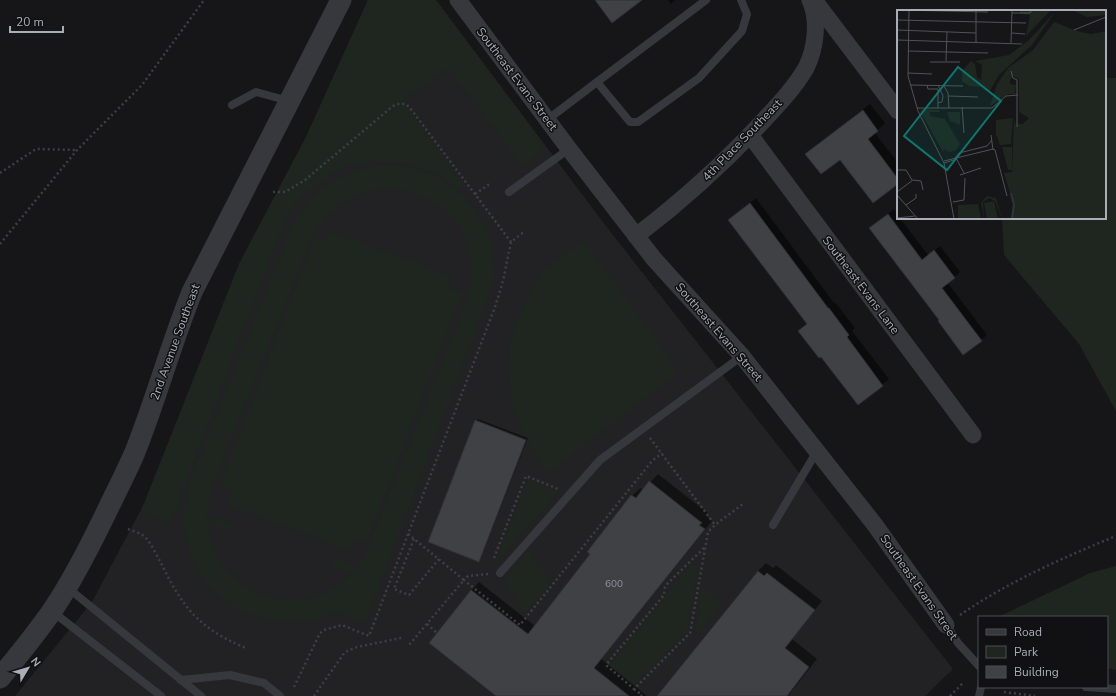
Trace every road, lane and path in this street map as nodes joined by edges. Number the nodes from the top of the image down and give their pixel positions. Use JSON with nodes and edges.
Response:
{"nodes":[{"id":1,"x":204,"y":0,"type":"edge"},
{"id":2,"x":341,"y":0,"type":"edge"},
{"id":3,"x":458,"y":0,"type":"edge"},
{"id":4,"x":706,"y":0,"type":"edge"},
{"id":5,"x":741,"y":0,"type":"edge"},
{"id":6,"x":810,"y":0,"type":"edge"},
{"id":7,"x":814,"y":0,"type":"edge"},
{"id":8,"x":597,"y":82,"type":"junction"},
{"id":9,"x":290,"y":101,"type":"junction"},
{"id":10,"x":232,"y":105,"type":"dead end"},
{"id":11,"x":897,"y":110,"type":"edge"},
{"id":12,"x":547,"y":120,"type":"junction"},
{"id":13,"x":750,"y":135,"type":"junction"},
{"id":14,"x":569,"y":149,"type":"junction"},
{"id":15,"x":77,"y":150,"type":"junction"},
{"id":16,"x":0,"y":173,"type":"edge"},
{"id":17,"x":490,"y":183,"type":"dead end"},
{"id":18,"x":273,"y":192,"type":"dead end"},
{"id":19,"x":509,"y":192,"type":"dead end"},
{"id":20,"x":475,"y":194,"type":"junction"},
{"id":21,"x":525,"y":231,"type":"dead end"},
{"id":22,"x":636,"y":236,"type":"junction"},
{"id":23,"x":511,"y":242,"type":"junction"},
{"id":24,"x":0,"y":244,"type":"edge"},
{"id":25,"x":742,"y":356,"type":"junction"},
{"id":26,"x":643,"y":428,"type":"junction"},
{"id":27,"x":973,"y":435,"type":"dead end"},
{"id":28,"x":817,"y":451,"type":"junction"},
{"id":29,"x":662,"y":453,"type":"junction"},
{"id":30,"x":570,"y":494,"type":"junction"},
{"id":31,"x":743,"y":504,"type":"dead end"},
{"id":32,"x":715,"y":525,"type":"junction"},
{"id":33,"x":773,"y":525,"type":"dead end"},
{"id":34,"x":128,"y":528,"type":"dead end"},
{"id":35,"x":408,"y":534,"type":"junction"},
{"id":36,"x":1116,"y":536,"type":"edge"},
{"id":37,"x":414,"y":538,"type":"junction"},
{"id":38,"x":704,"y":548,"type":"junction"},
{"id":39,"x":439,"y":560,"type":"junction"},
{"id":40,"x":494,"y":560,"type":"dead end"},
{"id":41,"x":491,"y":567,"type":"dead end"},
{"id":42,"x":500,"y":573,"type":"joint"},
{"id":43,"x":488,"y":574,"type":"junction"},
{"id":44,"x":464,"y":580,"type":"junction"},
{"id":45,"x":68,"y":587,"type":"junction"},
{"id":46,"x":52,"y":611,"type":"junction"},
{"id":47,"x":966,"y":611,"type":"dead end"},
{"id":48,"x":427,"y":624,"type":"junction"},
{"id":49,"x":946,"y":625,"type":"joint"},
{"id":50,"x":437,"y":633,"type":"dead end"},
{"id":51,"x":401,"y":638,"type":"dead end"},
{"id":52,"x":409,"y":645,"type":"dead end"},
{"id":53,"x":246,"y":648,"type":"dead end"},
{"id":54,"x":978,"y":665,"type":"edge"},
{"id":55,"x":0,"y":678,"type":"edge"},
{"id":56,"x":181,"y":680,"type":"junction"},
{"id":57,"x":963,"y":683,"type":"dead end"},
{"id":58,"x":294,"y":687,"type":"dead end"},
{"id":59,"x":1101,"y":688,"type":"edge"},
{"id":60,"x":634,"y":689,"type":"junction"},
{"id":61,"x":1116,"y":689,"type":"edge"},
{"id":62,"x":1004,"y":692,"type":"dead end"},
{"id":63,"x":196,"y":695,"type":"edge"},
{"id":64,"x":161,"y":696,"type":"edge"},
{"id":65,"x":280,"y":696,"type":"edge"},
{"id":66,"x":314,"y":696,"type":"edge"},
{"id":67,"x":641,"y":696,"type":"edge"},
{"id":68,"x":950,"y":696,"type":"edge"},
{"id":69,"x":1035,"y":696,"type":"edge"}],
"edges":[{"from":1,"to":15,"type":"path"},
{"from":2,"to":9,"type":"street","name":"2nd Avenue Southeast"},
{"from":3,"to":12,"type":"street","name":"Southeast Evans Street"},
{"from":4,"to":8,"type":"lane"},
{"from":5,"to":8,"type":"lane"},
{"from":6,"to":13,"type":"street","name":"4th Place Southeast"},
{"from":7,"to":11,"type":"street"},
{"from":8,"to":12,"type":"lane"},
{"from":9,"to":10,"type":"lane"},
{"from":9,"to":45,"type":"street","name":"2nd Avenue Southeast"},
{"from":12,"to":14,"type":"street","name":"Southeast Evans Street"},
{"from":13,"to":22,"type":"street","name":"4th Place Southeast"},
{"from":13,"to":27,"type":"street","name":"Southeast Evans Lane"},
{"from":14,"to":19,"type":"lane"},
{"from":14,"to":22,"type":"street","name":"Southeast Evans Street"},
{"from":15,"to":16,"type":"path"},
{"from":15,"to":24,"type":"path"},
{"from":17,"to":20,"type":"path"},
{"from":18,"to":20,"type":"path"},
{"from":20,"to":23,"type":"path"},
{"from":21,"to":23,"type":"path"},
{"from":22,"to":25,"type":"street","name":"Southeast Evans Street"},
{"from":23,"to":35,"type":"path"},
{"from":25,"to":26,"type":"lane"},
{"from":25,"to":28,"type":"street","name":"Southeast Evans Street"},
{"from":26,"to":29,"type":"path"},
{"from":26,"to":30,"type":"lane"},
{"from":28,"to":33,"type":"lane"},
{"from":28,"to":49,"type":"street","name":"Southeast Evans Street"},
{"from":29,"to":32,"type":"path"},
{"from":29,"to":44,"type":"path"},
{"from":30,"to":40,"type":"path"},
{"from":30,"to":42,"type":"lane"},
{"from":31,"to":32,"type":"path"},
{"from":32,"to":38,"type":"path"},
{"from":34,"to":53,"type":"path"},
{"from":35,"to":37,"type":"path"},
{"from":35,"to":58,"type":"path"},
{"from":36,"to":47,"type":"path"},
{"from":37,"to":39,"type":"path"},
{"from":37,"to":39,"type":"path"},
{"from":38,"to":60,"type":"path"},
{"from":38,"to":60,"type":"path"},
{"from":39,"to":44,"type":"path"},
{"from":41,"to":43,"type":"path"},
{"from":42,"to":43,"type":"path"},
{"from":43,"to":44,"type":"path"},
{"from":44,"to":48,"type":"path"},
{"from":45,"to":46,"type":"street","name":"2nd Avenue Southeast"},
{"from":45,"to":56,"type":"lane"},
{"from":46,"to":55,"type":"street","name":"2nd Avenue Southeast"},
{"from":46,"to":64,"type":"lane"},
{"from":48,"to":50,"type":"path"},
{"from":48,"to":52,"type":"path"},
{"from":49,"to":54,"type":"lane","name":"Southeast Evans Street"},
{"from":51,"to":66,"type":"path"},
{"from":56,"to":63,"type":"lane"},
{"from":56,"to":65,"type":"lane"},
{"from":57,"to":68,"type":"path"},
{"from":59,"to":61,"type":"lane"},
{"from":60,"to":67,"type":"path"},
{"from":62,"to":69,"type":"path"}]}
